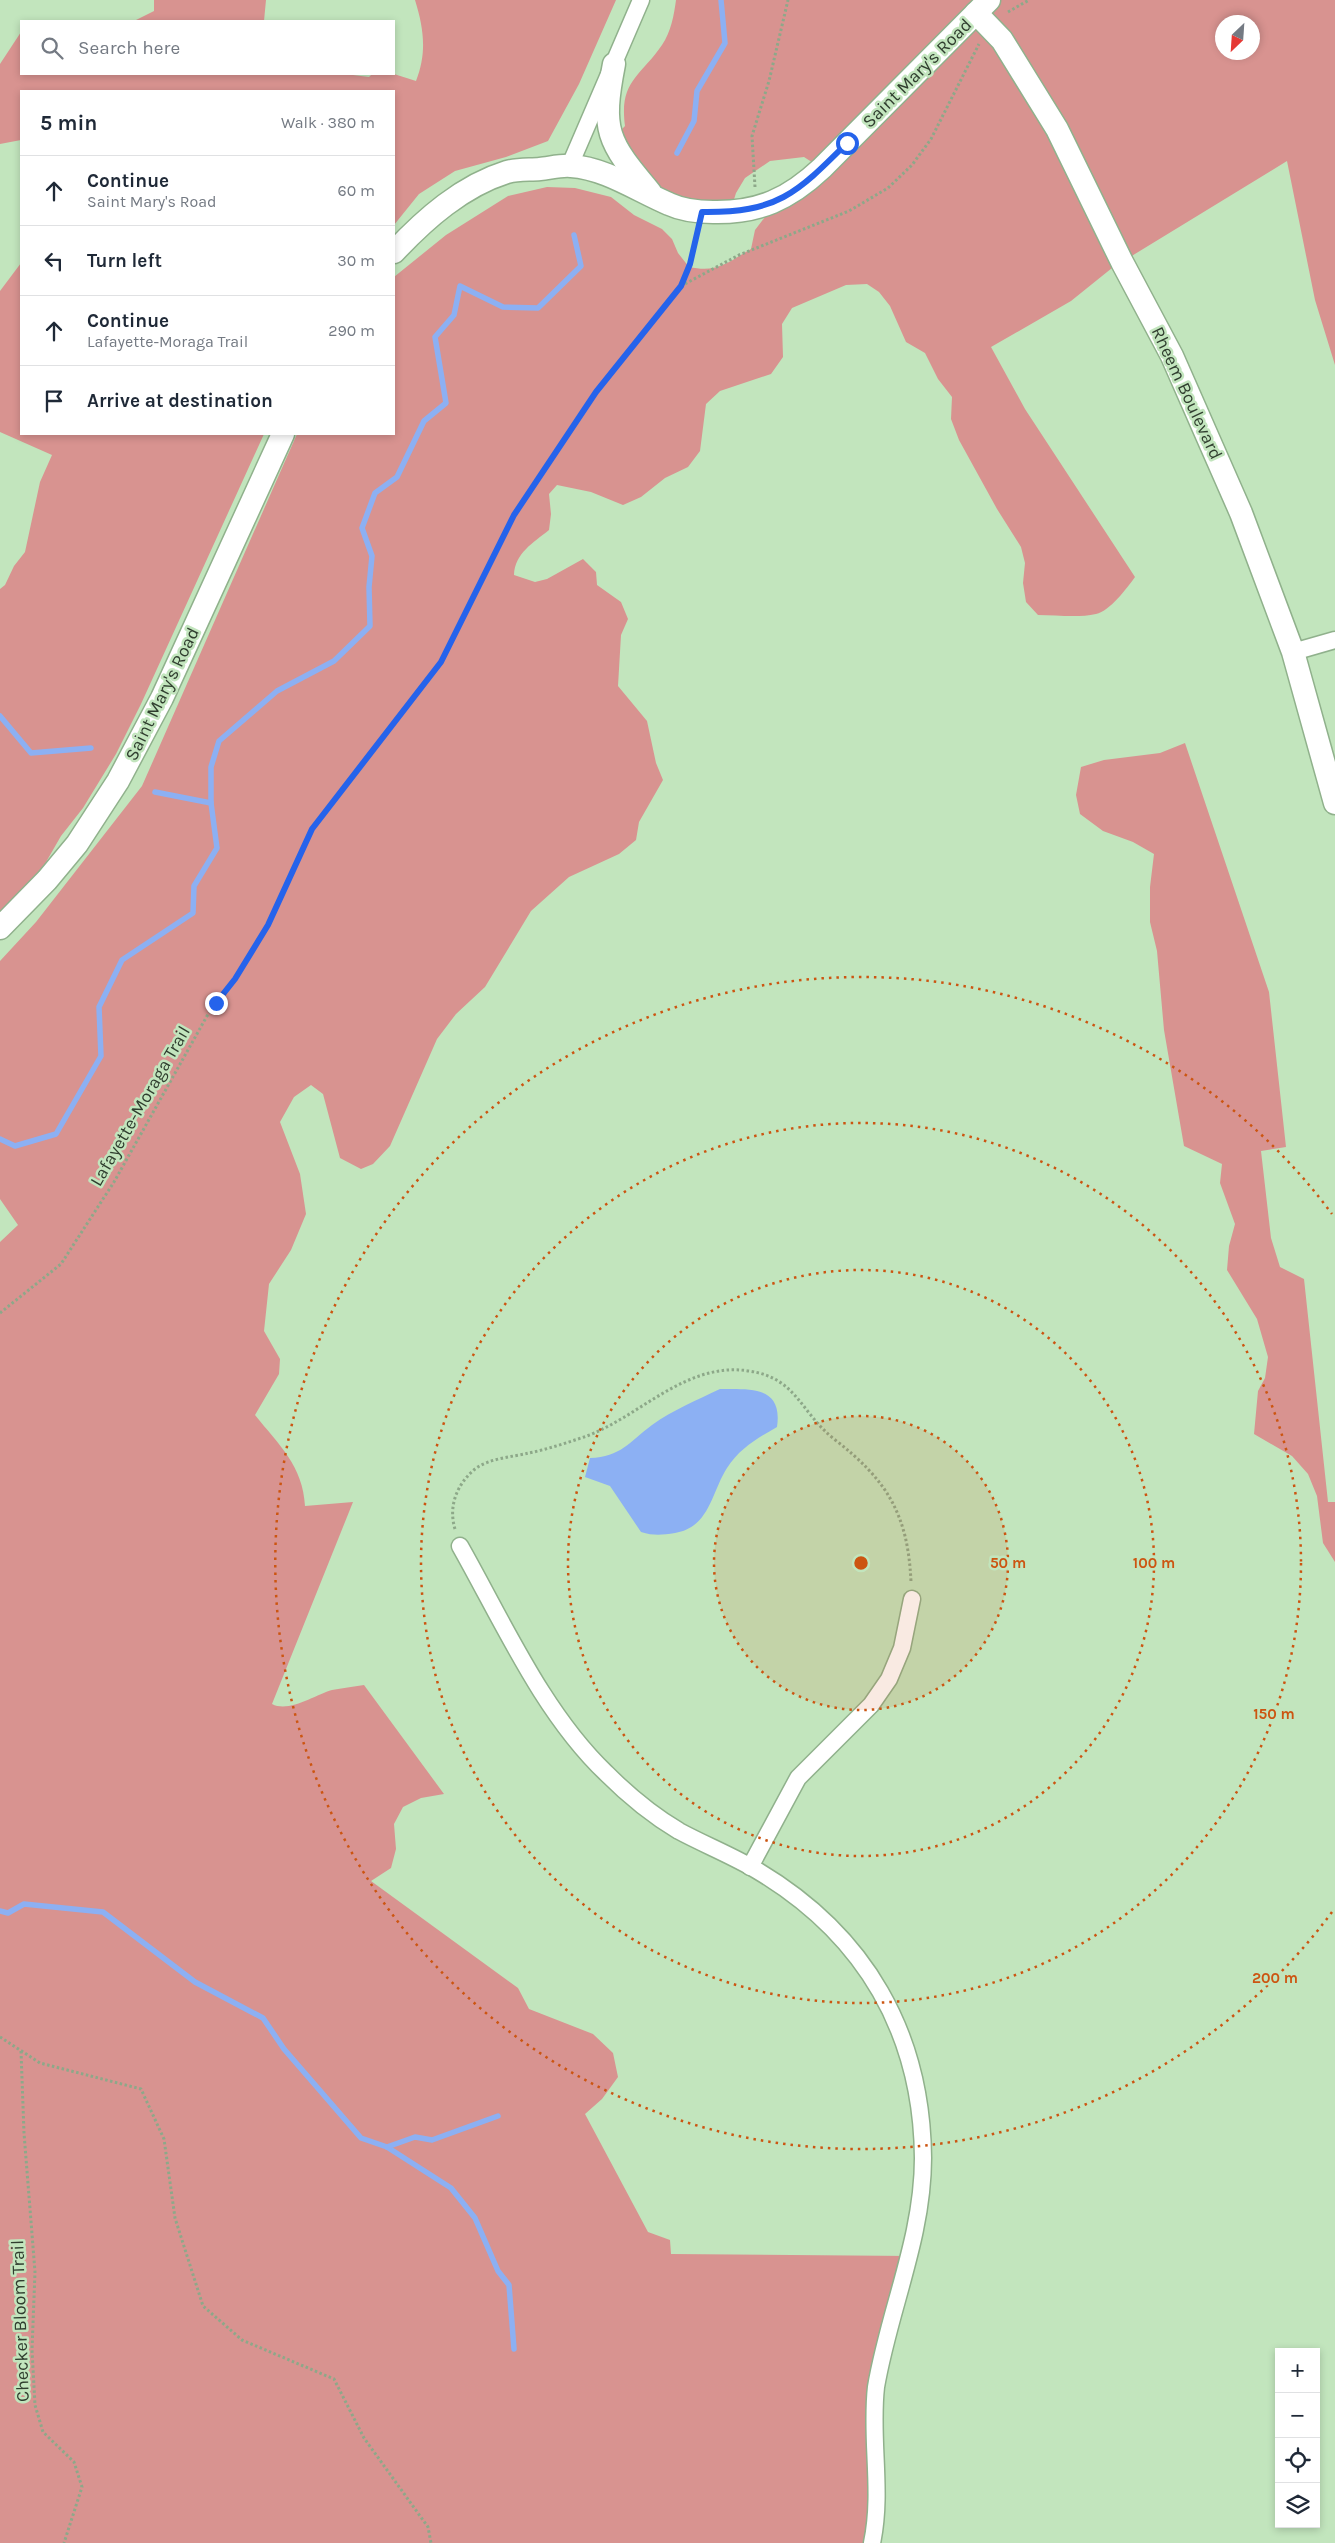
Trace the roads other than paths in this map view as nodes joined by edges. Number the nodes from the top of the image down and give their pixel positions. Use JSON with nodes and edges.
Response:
{"nodes":[{"id":1,"x":641,"y":0,"type":"edge"},
{"id":2,"x":985,"y":14,"type":"edge"},
{"id":3,"x":614,"y":64,"type":"junction"},
{"id":4,"x":570,"y":166,"type":"junction"},
{"id":5,"x":656,"y":198,"type":"junction"},
{"id":6,"x":395,"y":251,"type":"edge"},
{"id":7,"x":284,"y":435,"type":"edge"},
{"id":8,"x":1335,"y":640,"type":"edge"},
{"id":9,"x":1293,"y":652,"type":"junction"},
{"id":10,"x":1335,"y":803,"type":"edge"},
{"id":11,"x":0,"y":928,"type":"edge"},
{"id":12,"x":460,"y":1546,"type":"road end"},
{"id":13,"x":912,"y":1599,"type":"road end"},
{"id":14,"x":750,"y":1866,"type":"junction"},
{"id":15,"x":872,"y":2543,"type":"edge"}],
"edges":[{"from":1,"to":3,"type":"street"},
{"from":2,"to":5,"type":"street","name":"Saint Mary's Road"},
{"from":2,"to":9,"type":"street","name":"Rheem Boulevard"},
{"from":3,"to":4,"type":"street"},
{"from":3,"to":5,"type":"street"},
{"from":4,"to":5,"type":"street","name":"Saint Mary's Road"},
{"from":4,"to":6,"type":"street","name":"Saint Mary's Road"},
{"from":7,"to":11,"type":"street","name":"Saint Mary's Road"},
{"from":8,"to":9,"type":"street"},
{"from":9,"to":10,"type":"street","name":"Rheem Boulevard"},
{"from":12,"to":14,"type":"street"},
{"from":13,"to":14,"type":"street"},
{"from":14,"to":15,"type":"street"}]}
